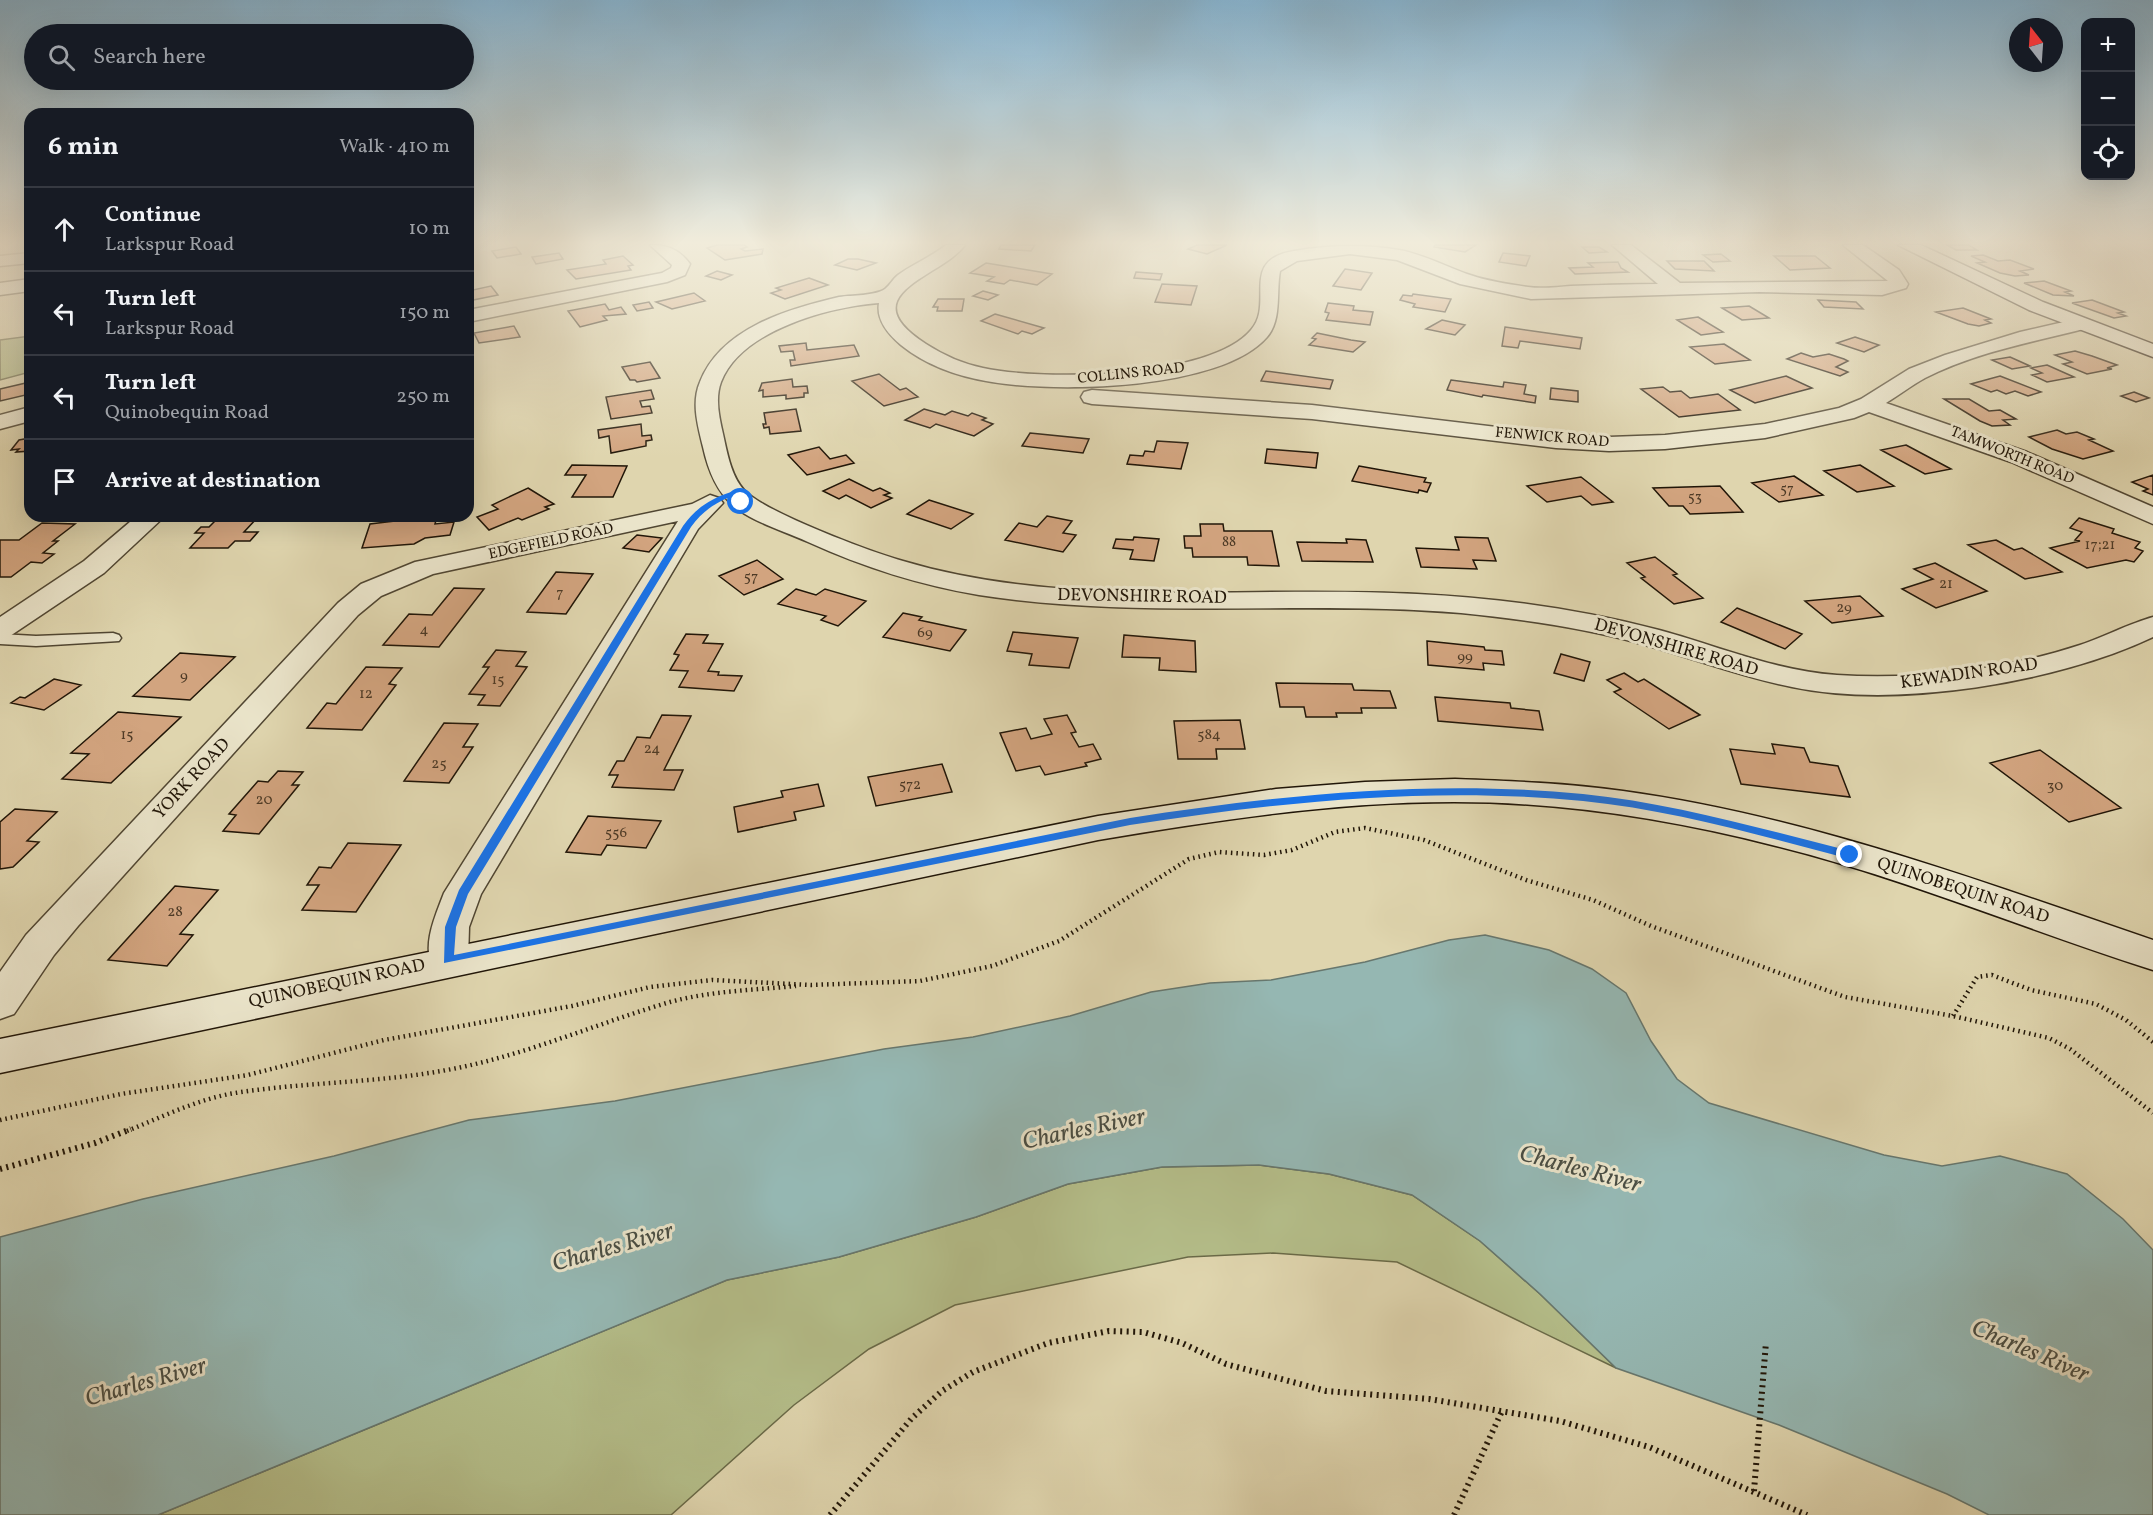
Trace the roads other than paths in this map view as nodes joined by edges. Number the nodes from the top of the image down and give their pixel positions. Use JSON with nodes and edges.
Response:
{"nodes":[{"id":1,"x":803,"y":316,"type":"edge"},
{"id":2,"x":889,"y":316,"type":"edge"},
{"id":3,"x":1265,"y":316,"type":"edge"},
{"id":4,"x":2061,"y":316,"type":"edge"},
{"id":5,"x":2081,"y":324,"type":"junction"},
{"id":6,"x":2153,"y":351,"type":"edge"},
{"id":7,"x":1010,"y":379,"type":"junction"},
{"id":8,"x":1869,"y":404,"type":"junction"},
{"id":9,"x":24,"y":416,"type":"edge"},
{"id":10,"x":0,"y":422,"type":"edge"},
{"id":11,"x":731,"y":494,"type":"junction"},
{"id":12,"x":699,"y":511,"type":"junction"},
{"id":13,"x":2153,"y":516,"type":"edge"},
{"id":14,"x":145,"y":522,"type":"edge"},
{"id":15,"x":403,"y":575,"type":"joint"},
{"id":16,"x":2153,"y":626,"type":"edge"},
{"id":17,"x":0,"y":630,"type":"edge"},
{"id":18,"x":113,"y":638,"type":"dead end"},
{"id":19,"x":0,"y":639,"type":"edge"},
{"id":20,"x":1779,"y":678,"type":"joint"},
{"id":21,"x":2153,"y":955,"type":"edge"},
{"id":22,"x":448,"y":960,"type":"junction"},
{"id":23,"x":0,"y":1003,"type":"edge"},
{"id":24,"x":0,"y":1056,"type":"edge"}],
"edges":[{"from":1,"to":11,"type":"street"},
{"from":2,"to":7,"type":"street","name":"COLLINS ROAD"},
{"from":3,"to":7,"type":"street","name":"COLLINS ROAD"},
{"from":4,"to":5,"type":"street"},
{"from":5,"to":6,"type":"street"},
{"from":5,"to":8,"type":"street","name":"FENWICK ROAD"},
{"from":7,"to":8,"type":"street","name":"FENWICK ROAD"},
{"from":8,"to":13,"type":"street","name":"TAMWORTH ROAD"},
{"from":9,"to":10,"type":"street"},
{"from":11,"to":12,"type":"street"},
{"from":11,"to":20,"type":"street","name":"DEVONSHIRE ROAD"},
{"from":12,"to":15,"type":"street","name":"EDGEFIELD ROAD"},
{"from":12,"to":22,"type":"street"},
{"from":14,"to":17,"type":"street"},
{"from":15,"to":23,"type":"street","name":"YORK ROAD"},
{"from":16,"to":20,"type":"street","name":"KEWADIN ROAD"},
{"from":18,"to":19,"type":"lane"},
{"from":21,"to":22,"type":"street","name":"QUINOBEQUIN ROAD"},
{"from":22,"to":24,"type":"street","name":"QUINOBEQUIN ROAD"}]}
